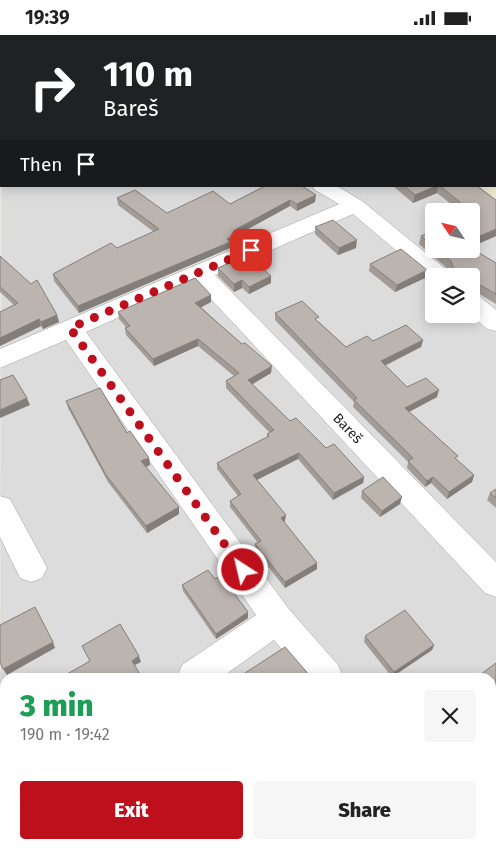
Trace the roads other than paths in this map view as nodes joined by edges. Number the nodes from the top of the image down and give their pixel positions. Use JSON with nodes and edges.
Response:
{"nodes":[{"id":1,"x":324,"y":187,"type":"edge"},
{"id":2,"x":354,"y":205,"type":"junction"},
{"id":3,"x":430,"y":268,"type":"edge"},
{"id":4,"x":199,"y":273,"type":"junction"},
{"id":5,"x":480,"y":310,"type":"edge"},
{"id":6,"x":496,"y":323,"type":"edge"},
{"id":7,"x":70,"y":328,"type":"junction"},
{"id":8,"x":0,"y":359,"type":"edge"},
{"id":9,"x":0,"y":508,"type":"edge"},
{"id":10,"x":31,"y":568,"type":"dead end"},
{"id":11,"x":496,"y":583,"type":"edge"},
{"id":12,"x":278,"y":619,"type":"junction"},
{"id":13,"x":200,"y":673,"type":"edge"},
{"id":14,"x":323,"y":673,"type":"edge"}],
"edges":[{"from":1,"to":2,"type":"street"},
{"from":2,"to":3,"type":"street"},
{"from":2,"to":4,"type":"street"},
{"from":4,"to":7,"type":"street"},
{"from":4,"to":11,"type":"street","name":"Bareš"},
{"from":5,"to":6,"type":"street"},
{"from":7,"to":8,"type":"street"},
{"from":7,"to":12,"type":"street"},
{"from":9,"to":10,"type":"street"},
{"from":12,"to":13,"type":"street"},
{"from":12,"to":14,"type":"street"}]}
